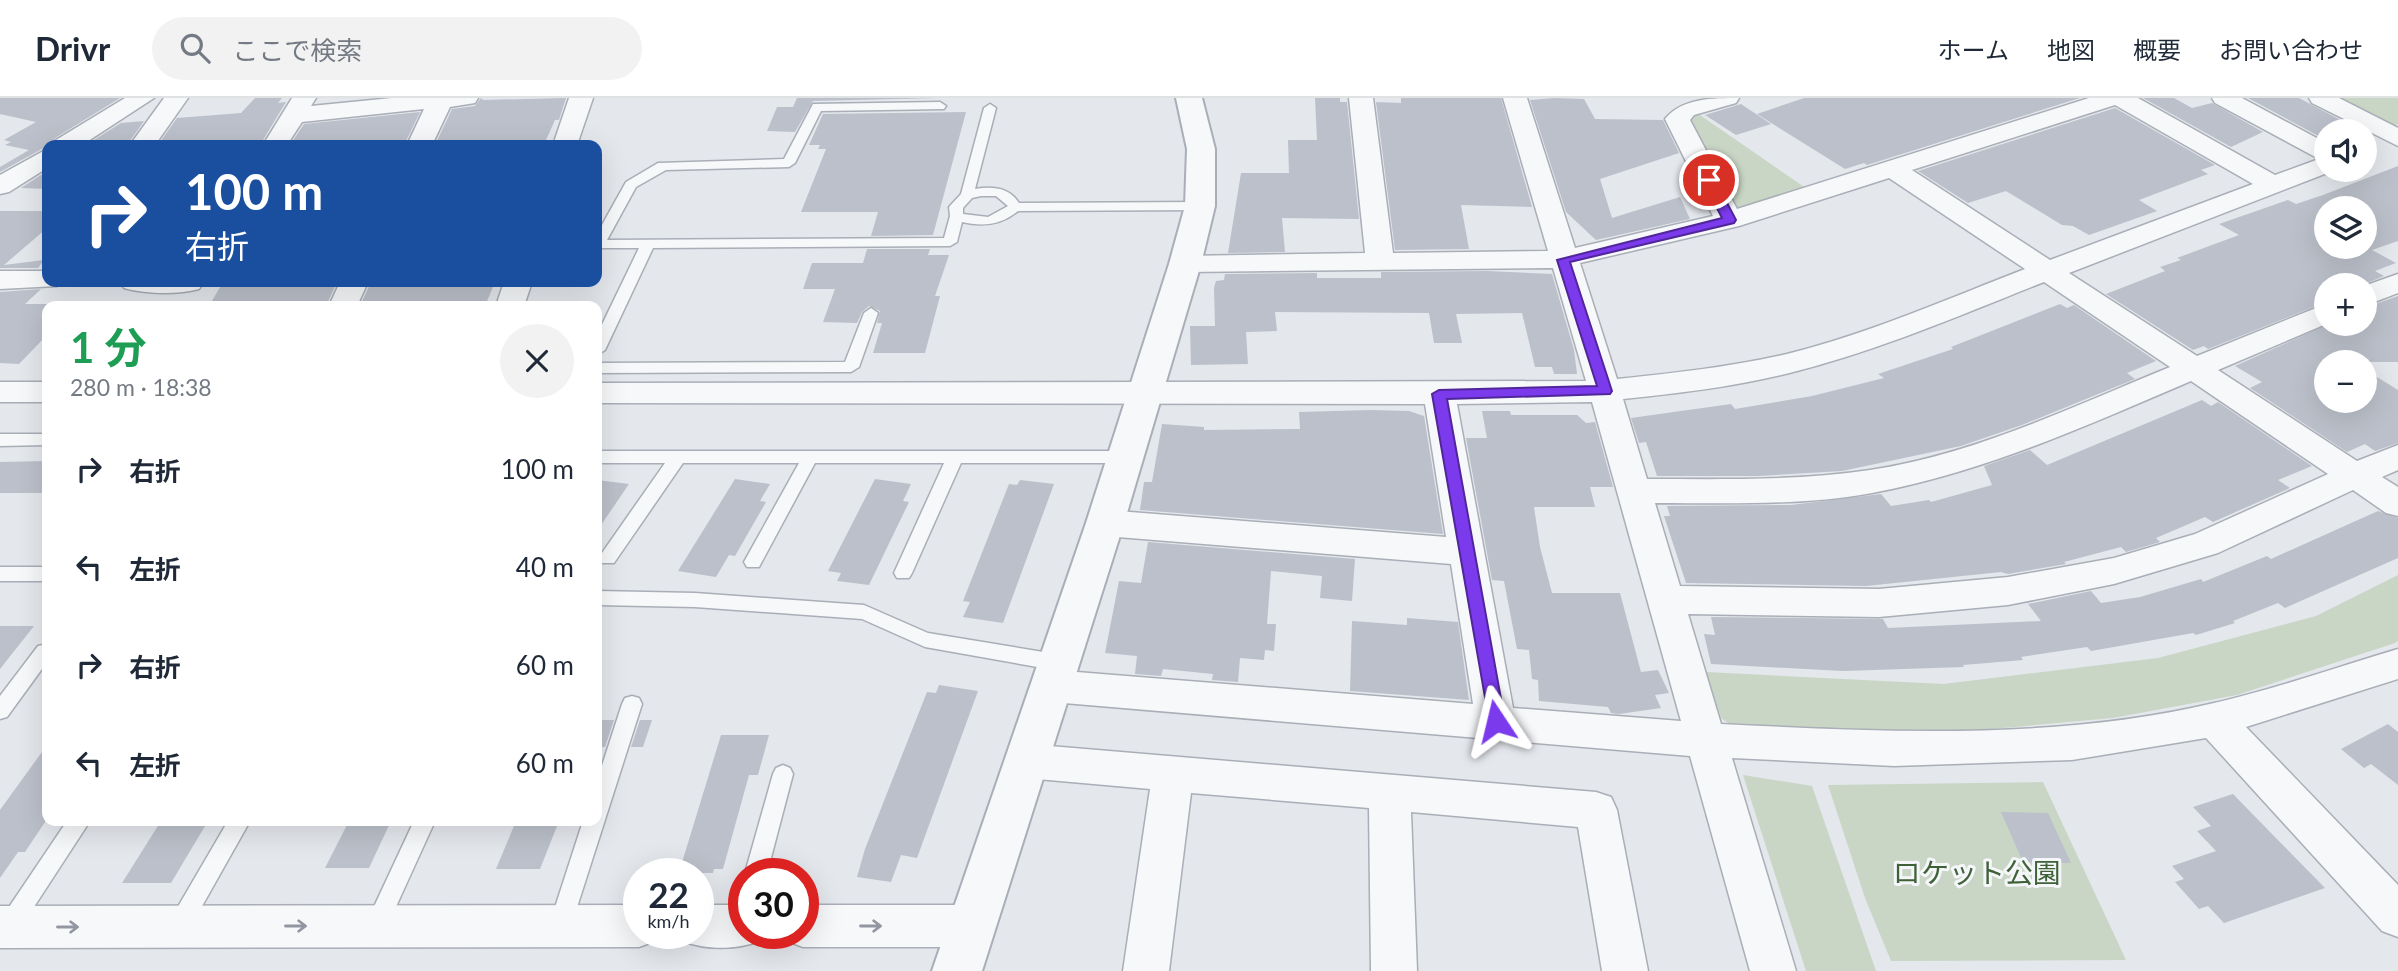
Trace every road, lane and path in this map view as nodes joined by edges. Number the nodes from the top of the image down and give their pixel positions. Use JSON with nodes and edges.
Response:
{"nodes":[{"id":1,"x":142,"y":98,"type":"edge"},
{"id":2,"x":176,"y":98,"type":"edge"},
{"id":3,"x":466,"y":98,"type":"edge"},
{"id":4,"x":581,"y":98,"type":"edge"},
{"id":5,"x":1189,"y":98,"type":"edge"},
{"id":6,"x":1361,"y":98,"type":"edge"},
{"id":7,"x":1515,"y":98,"type":"edge"},
{"id":8,"x":1727,"y":98,"type":"edge"},
{"id":9,"x":2114,"y":98,"type":"edge"},
{"id":10,"x":2120,"y":98,"type":"edge"},
{"id":11,"x":2224,"y":98,"type":"edge"},
{"id":12,"x":2321,"y":98,"type":"edge"},
{"id":13,"x":442,"y":99,"type":"edge"},
{"id":14,"x":299,"y":106,"type":"edge"},
{"id":15,"x":940,"y":106,"type":"dead end"},
{"id":16,"x":990,"y":108,"type":"dead end"},
{"id":17,"x":2398,"y":139,"type":"edge"},
{"id":18,"x":73,"y":140,"type":"edge"},
{"id":19,"x":146,"y":140,"type":"edge"},
{"id":20,"x":278,"y":140,"type":"edge"},
{"id":21,"x":422,"y":140,"type":"edge"},
{"id":22,"x":567,"y":140,"type":"edge"},
{"id":23,"x":2377,"y":146,"type":"edge"},
{"id":24,"x":2314,"y":147,"type":"edge"},
{"id":25,"x":42,"y":159,"type":"edge"},
{"id":26,"x":1893,"y":169,"type":"junction"},
{"id":27,"x":2314,"y":169,"type":"edge"},
{"id":28,"x":2272,"y":184,"type":"junction"},
{"id":29,"x":0,"y":186,"type":"edge"},
{"id":30,"x":967,"y":195,"type":"junction"},
{"id":31,"x":1200,"y":206,"type":"junction"},
{"id":32,"x":1016,"y":207,"type":"junction"},
{"id":33,"x":957,"y":216,"type":"junction"},
{"id":34,"x":1729,"y":220,"type":"junction"},
{"id":35,"x":602,"y":235,"type":"edge"},
{"id":36,"x":602,"y":244,"type":"edge"},
{"id":37,"x":648,"y":244,"type":"junction"},
{"id":38,"x":1563,"y":260,"type":"junction"},
{"id":39,"x":1380,"y":262,"type":"junction"},
{"id":40,"x":1185,"y":264,"type":"junction"},
{"id":41,"x":2046,"y":270,"type":"junction"},
{"id":42,"x":42,"y":277,"type":"edge"},
{"id":43,"x":0,"y":280,"type":"edge"},
{"id":44,"x":2398,"y":283,"type":"edge"},
{"id":45,"x":165,"y":287,"type":"edge"},
{"id":46,"x":184,"y":290,"type":"edge"},
{"id":47,"x":2377,"y":292,"type":"edge"},
{"id":48,"x":871,"y":313,"type":"dead end"},
{"id":49,"x":2314,"y":318,"type":"edge"},
{"id":50,"x":602,"y":340,"type":"edge"},
{"id":51,"x":602,"y":368,"type":"edge"},
{"id":52,"x":2191,"y":368,"type":"junction"},
{"id":53,"x":1605,"y":391,"type":"junction"},
{"id":54,"x":0,"y":392,"type":"edge"},
{"id":55,"x":42,"y":392,"type":"edge"},
{"id":56,"x":1146,"y":392,"type":"junction"},
{"id":57,"x":602,"y":393,"type":"edge"},
{"id":58,"x":1439,"y":394,"type":"junction"},
{"id":59,"x":0,"y":440,"type":"edge"},
{"id":60,"x":42,"y":440,"type":"edge"},
{"id":61,"x":2398,"y":456,"type":"edge"},
{"id":62,"x":602,"y":457,"type":"edge"},
{"id":63,"x":678,"y":457,"type":"junction"},
{"id":64,"x":810,"y":457,"type":"junction"},
{"id":65,"x":955,"y":457,"type":"junction"},
{"id":66,"x":1126,"y":457,"type":"junction"},
{"id":67,"x":2354,"y":476,"type":"junction"},
{"id":68,"x":1634,"y":491,"type":"junction"},
{"id":69,"x":2398,"y":504,"type":"edge"},
{"id":70,"x":1105,"y":523,"type":"junction"},
{"id":71,"x":1465,"y":552,"type":"junction"},
{"id":72,"x":608,"y":558,"type":"dead end"},
{"id":73,"x":753,"y":562,"type":"dead end"},
{"id":74,"x":903,"y":573,"type":"dead end"},
{"id":75,"x":0,"y":574,"type":"edge"},
{"id":76,"x":42,"y":574,"type":"edge"},
{"id":77,"x":602,"y":598,"type":"edge"},
{"id":78,"x":1667,"y":600,"type":"junction"},
{"id":79,"x":42,"y":656,"type":"edge"},
{"id":80,"x":2398,"y":664,"type":"edge"},
{"id":81,"x":1047,"y":673,"type":"junction"},
{"id":82,"x":632,"y":704,"type":"dead end"},
{"id":83,"x":0,"y":710,"type":"edge"},
{"id":84,"x":2214,"y":720,"type":"junction"},
{"id":85,"x":1496,"y":721,"type":"junction"},
{"id":86,"x":1704,"y":740,"type":"junction"},
{"id":87,"x":1026,"y":761,"type":"junction"},
{"id":88,"x":783,"y":774,"type":"dead end"},
{"id":89,"x":1173,"y":774,"type":"junction"},
{"id":90,"x":1389,"y":792,"type":"junction"},
{"id":91,"x":602,"y":797,"type":"edge"},
{"id":92,"x":75,"y":826,"type":"edge"},
{"id":93,"x":236,"y":826,"type":"edge"},
{"id":94,"x":422,"y":826,"type":"edge"},
{"id":95,"x":592,"y":826,"type":"edge"},
{"id":96,"x":760,"y":858,"type":"edge"},
{"id":97,"x":2398,"y":916,"type":"edge"},
{"id":98,"x":178,"y":926,"type":"junction"},
{"id":99,"x":376,"y":926,"type":"junction"},
{"id":100,"x":559,"y":926,"type":"junction"},
{"id":101,"x":623,"y":926,"type":"edge"},
{"id":102,"x":819,"y":926,"type":"edge"},
{"id":103,"x":971,"y":926,"type":"junction"},
{"id":104,"x":4,"y":927,"type":"edge"},
{"id":105,"x":957,"y":971,"type":"edge"},
{"id":106,"x":1146,"y":971,"type":"edge"},
{"id":107,"x":1394,"y":971,"type":"edge"},
{"id":108,"x":1625,"y":971,"type":"edge"},
{"id":109,"x":1773,"y":971,"type":"edge"}],
"edges":[{"from":1,"to":18,"type":"street"},
{"from":2,"to":19,"type":"street"},
{"from":3,"to":13,"type":"street"},
{"from":4,"to":22,"type":"street"},
{"from":5,"to":31,"type":"street"},
{"from":6,"to":39,"type":"street"},
{"from":7,"to":38,"type":"street"},
{"from":8,"to":34,"type":"street"},
{"from":9,"to":26,"type":"street"},
{"from":10,"to":28,"type":"street"},
{"from":11,"to":24,"type":"street"},
{"from":12,"to":17,"type":"street"},
{"from":13,"to":14,"type":"street"},
{"from":13,"to":21,"type":"street"},
{"from":14,"to":20,"type":"street"},
{"from":15,"to":35,"type":"lane"},
{"from":16,"to":30,"type":"lane"},
{"from":17,"to":23,"type":"street"},
{"from":25,"to":29,"type":"street"},
{"from":26,"to":34,"type":"street"},
{"from":26,"to":41,"type":"street"},
{"from":27,"to":28,"type":"street"},
{"from":28,"to":41,"type":"street"},
{"from":30,"to":32,"type":"lane"},
{"from":30,"to":33,"type":"lane"},
{"from":31,"to":32,"type":"lane"},
{"from":31,"to":40,"type":"street"},
{"from":32,"to":33,"type":"lane"},
{"from":33,"to":37,"type":"lane"},
{"from":34,"to":38,"type":"street"},
{"from":36,"to":37,"type":"lane"},
{"from":37,"to":50,"type":"lane"},
{"from":38,"to":39,"type":"street"},
{"from":38,"to":53,"type":"street"},
{"from":39,"to":40,"type":"street"},
{"from":40,"to":56,"type":"street"},
{"from":41,"to":52,"type":"street"},
{"from":41,"to":53,"type":"street"},
{"from":42,"to":43,"type":"street"},
{"from":44,"to":47,"type":"street"},
{"from":45,"to":46,"type":"street"},
{"from":48,"to":51,"type":"lane"},
{"from":49,"to":52,"type":"street"},
{"from":52,"to":67,"type":"street"},
{"from":52,"to":68,"type":"street"},
{"from":53,"to":58,"type":"street"},
{"from":53,"to":68,"type":"street"},
{"from":54,"to":55,"type":"street"},
{"from":56,"to":57,"type":"street"},
{"from":56,"to":58,"type":"street"},
{"from":56,"to":66,"type":"street"},
{"from":58,"to":71,"type":"street"},
{"from":59,"to":60,"type":"lane"},
{"from":61,"to":67,"type":"street"},
{"from":62,"to":63,"type":"lane"},
{"from":63,"to":64,"type":"lane"},
{"from":63,"to":72,"type":"lane"},
{"from":64,"to":65,"type":"lane"},
{"from":64,"to":73,"type":"lane"},
{"from":65,"to":66,"type":"lane"},
{"from":65,"to":74,"type":"lane"},
{"from":66,"to":70,"type":"street"},
{"from":67,"to":69,"type":"street"},
{"from":67,"to":78,"type":"street"},
{"from":68,"to":78,"type":"street"},
{"from":70,"to":71,"type":"street"},
{"from":70,"to":81,"type":"street"},
{"from":71,"to":85,"type":"street"},
{"from":75,"to":76,"type":"lane"},
{"from":77,"to":81,"type":"lane"},
{"from":78,"to":86,"type":"street"},
{"from":79,"to":83,"type":"lane"},
{"from":80,"to":84,"type":"street"},
{"from":81,"to":85,"type":"street"},
{"from":81,"to":87,"type":"street"},
{"from":82,"to":91,"type":"lane"},
{"from":84,"to":86,"type":"street"},
{"from":84,"to":97,"type":"street"},
{"from":85,"to":86,"type":"street"},
{"from":86,"to":109,"type":"street"},
{"from":87,"to":89,"type":"street"},
{"from":87,"to":103,"type":"street"},
{"from":88,"to":96,"type":"lane"},
{"from":89,"to":90,"type":"street"},
{"from":89,"to":106,"type":"street"},
{"from":90,"to":107,"type":"street"},
{"from":90,"to":108,"type":"street"},
{"from":92,"to":104,"type":"lane"},
{"from":93,"to":98,"type":"lane"},
{"from":94,"to":99,"type":"lane"},
{"from":95,"to":100,"type":"lane"},
{"from":98,"to":99,"type":"street","one_way":true},
{"from":104,"to":98,"type":"street","one_way":true},
{"from":99,"to":100,"type":"street"},
{"from":100,"to":101,"type":"street"},
{"from":102,"to":103,"type":"street","one_way":true},
{"from":103,"to":105,"type":"street"}]}
